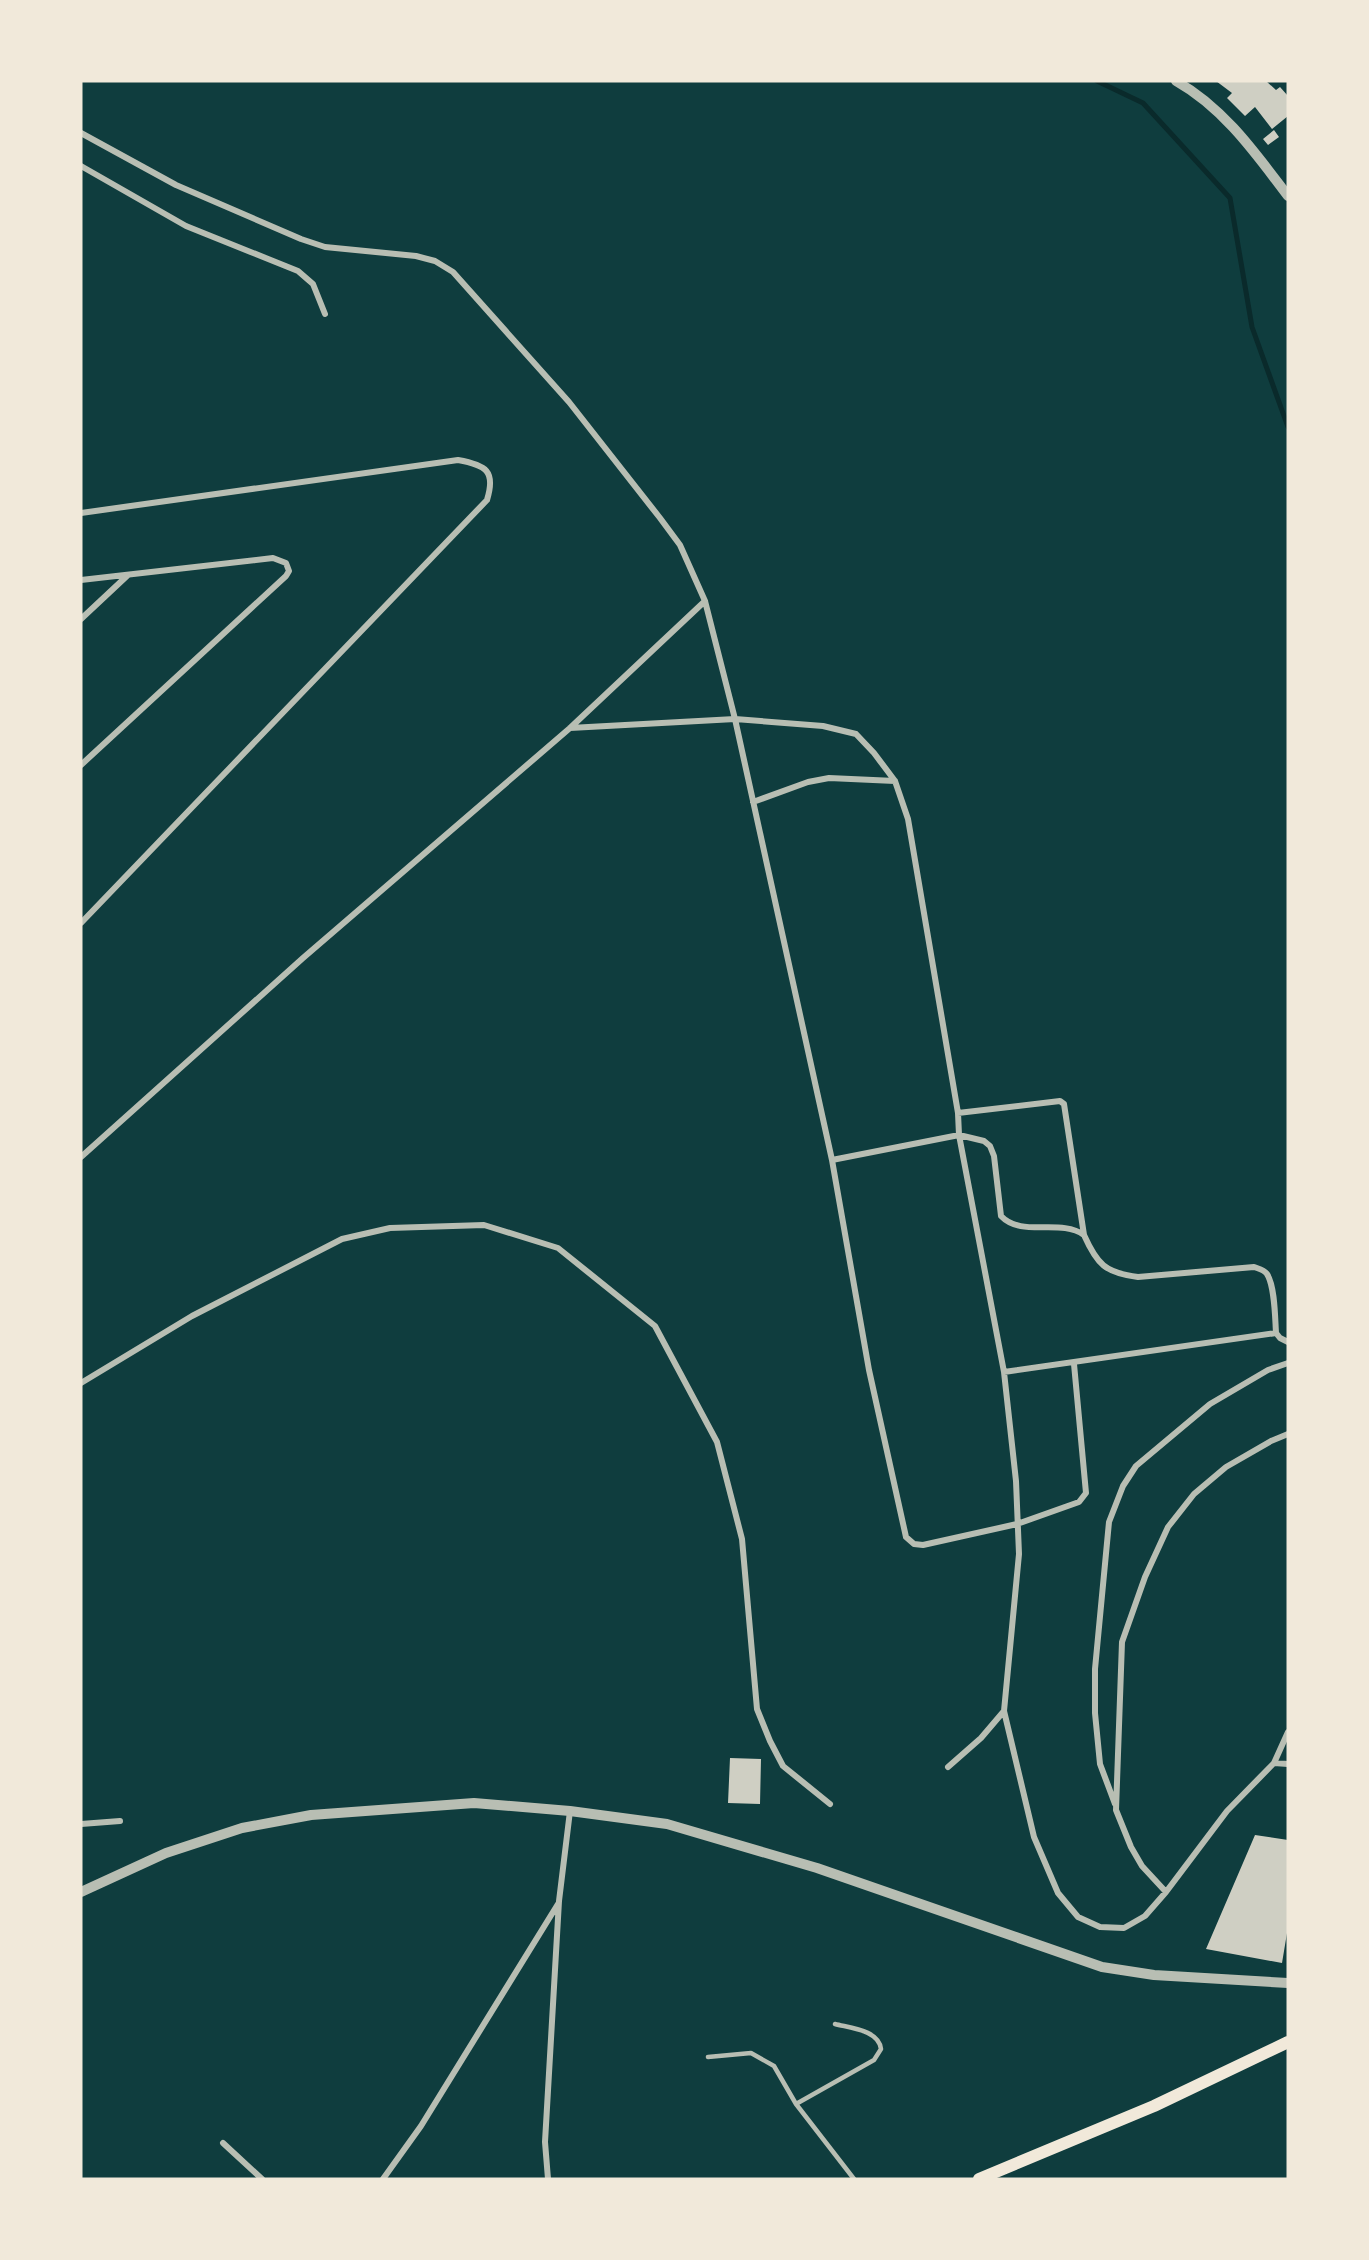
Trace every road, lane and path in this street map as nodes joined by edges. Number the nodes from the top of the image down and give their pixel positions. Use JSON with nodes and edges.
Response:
{"nodes":[{"id":1,"x":1176,"y":81,"type":"edge"},
{"id":2,"x":81,"y":133,"type":"edge"},
{"id":3,"x":81,"y":166,"type":"edge"},
{"id":4,"x":1288,"y":196,"type":"edge"},
{"id":5,"x":325,"y":314,"type":"dead end"},
{"id":6,"x":81,"y":513,"type":"edge"},
{"id":7,"x":128,"y":574,"type":"junction"},
{"id":8,"x":81,"y":580,"type":"edge"},
{"id":9,"x":705,"y":601,"type":"junction"},
{"id":10,"x":81,"y":619,"type":"edge"},
{"id":11,"x":735,"y":719,"type":"junction"},
{"id":12,"x":570,"y":728,"type":"junction"},
{"id":13,"x":81,"y":765,"type":"edge"},
{"id":14,"x":895,"y":781,"type":"junction"},
{"id":15,"x":753,"y":802,"type":"junction"},
{"id":16,"x":81,"y":923,"type":"edge"},
{"id":17,"x":958,"y":1113,"type":"junction"},
{"id":18,"x":959,"y":1135,"type":"junction"},
{"id":19,"x":81,"y":1157,"type":"edge"},
{"id":20,"x":832,"y":1160,"type":"junction"},
{"id":21,"x":1084,"y":1235,"type":"junction"},
{"id":22,"x":1276,"y":1333,"type":"junction"},
{"id":23,"x":1288,"y":1342,"type":"edge"},
{"id":24,"x":1288,"y":1363,"type":"edge"},
{"id":25,"x":1074,"y":1364,"type":"junction"},
{"id":26,"x":1004,"y":1372,"type":"junction"},
{"id":27,"x":81,"y":1383,"type":"edge"},
{"id":28,"x":1288,"y":1434,"type":"edge"},
{"id":29,"x":1017,"y":1524,"type":"junction"},
{"id":30,"x":1004,"y":1712,"type":"junction"},
{"id":31,"x":1288,"y":1732,"type":"edge"},
{"id":32,"x":1274,"y":1762,"type":"junction"},
{"id":33,"x":1288,"y":1764,"type":"edge"},
{"id":34,"x":948,"y":1767,"type":"dead end"},
{"id":35,"x":830,"y":1804,"type":"dead end"},
{"id":36,"x":1116,"y":1810,"type":"junction"},
{"id":37,"x":570,"y":1811,"type":"junction"},
{"id":38,"x":120,"y":1821,"type":"dead end"},
{"id":39,"x":81,"y":1824,"type":"edge"},
{"id":40,"x":81,"y":1892,"type":"edge"},
{"id":41,"x":1166,"y":1892,"type":"junction"},
{"id":42,"x":559,"y":1901,"type":"junction"},
{"id":43,"x":1288,"y":1983,"type":"edge"},
{"id":44,"x":835,"y":2024,"type":"dead end"},
{"id":45,"x":1288,"y":2042,"type":"edge"},
{"id":46,"x":708,"y":2057,"type":"dead end"},
{"id":47,"x":796,"y":2104,"type":"junction"},
{"id":48,"x":223,"y":2143,"type":"dead end"},
{"id":49,"x":262,"y":2179,"type":"edge"},
{"id":50,"x":383,"y":2179,"type":"edge"},
{"id":51,"x":548,"y":2179,"type":"edge"},
{"id":52,"x":854,"y":2179,"type":"edge"},
{"id":53,"x":979,"y":2179,"type":"edge"}],
"edges":[{"from":1,"to":4,"type":"street"},
{"from":2,"to":9,"type":"street"},
{"from":3,"to":5,"type":"street"},
{"from":6,"to":16,"type":"street"},
{"from":7,"to":8,"type":"street"},
{"from":7,"to":10,"type":"street"},
{"from":7,"to":13,"type":"street"},
{"from":9,"to":11,"type":"street"},
{"from":9,"to":12,"type":"street"},
{"from":11,"to":12,"type":"street"},
{"from":11,"to":14,"type":"street"},
{"from":11,"to":15,"type":"street"},
{"from":12,"to":19,"type":"street"},
{"from":14,"to":15,"type":"street"},
{"from":14,"to":17,"type":"street"},
{"from":15,"to":20,"type":"street"},
{"from":17,"to":18,"type":"street"},
{"from":17,"to":21,"type":"street"},
{"from":18,"to":20,"type":"street"},
{"from":18,"to":21,"type":"street"},
{"from":18,"to":26,"type":"street"},
{"from":20,"to":29,"type":"street"},
{"from":21,"to":22,"type":"street"},
{"from":22,"to":23,"type":"street"},
{"from":22,"to":25,"type":"street"},
{"from":24,"to":36,"type":"street"},
{"from":25,"to":26,"type":"street"},
{"from":25,"to":29,"type":"street"},
{"from":26,"to":29,"type":"street"},
{"from":27,"to":35,"type":"street"},
{"from":28,"to":36,"type":"street"},
{"from":29,"to":30,"type":"street"},
{"from":30,"to":34,"type":"street"},
{"from":30,"to":41,"type":"street"},
{"from":31,"to":32,"type":"street"},
{"from":32,"to":33,"type":"street"},
{"from":32,"to":41,"type":"street"},
{"from":36,"to":41,"type":"street"},
{"from":37,"to":40,"type":"street"},
{"from":37,"to":42,"type":"street"},
{"from":37,"to":43,"type":"street"},
{"from":38,"to":39,"type":"street"},
{"from":42,"to":50,"type":"street"},
{"from":42,"to":51,"type":"street"},
{"from":44,"to":47,"type":"lane"},
{"from":45,"to":53,"type":"main road"},
{"from":46,"to":47,"type":"lane"},
{"from":47,"to":52,"type":"lane"},
{"from":48,"to":49,"type":"street"}]}
